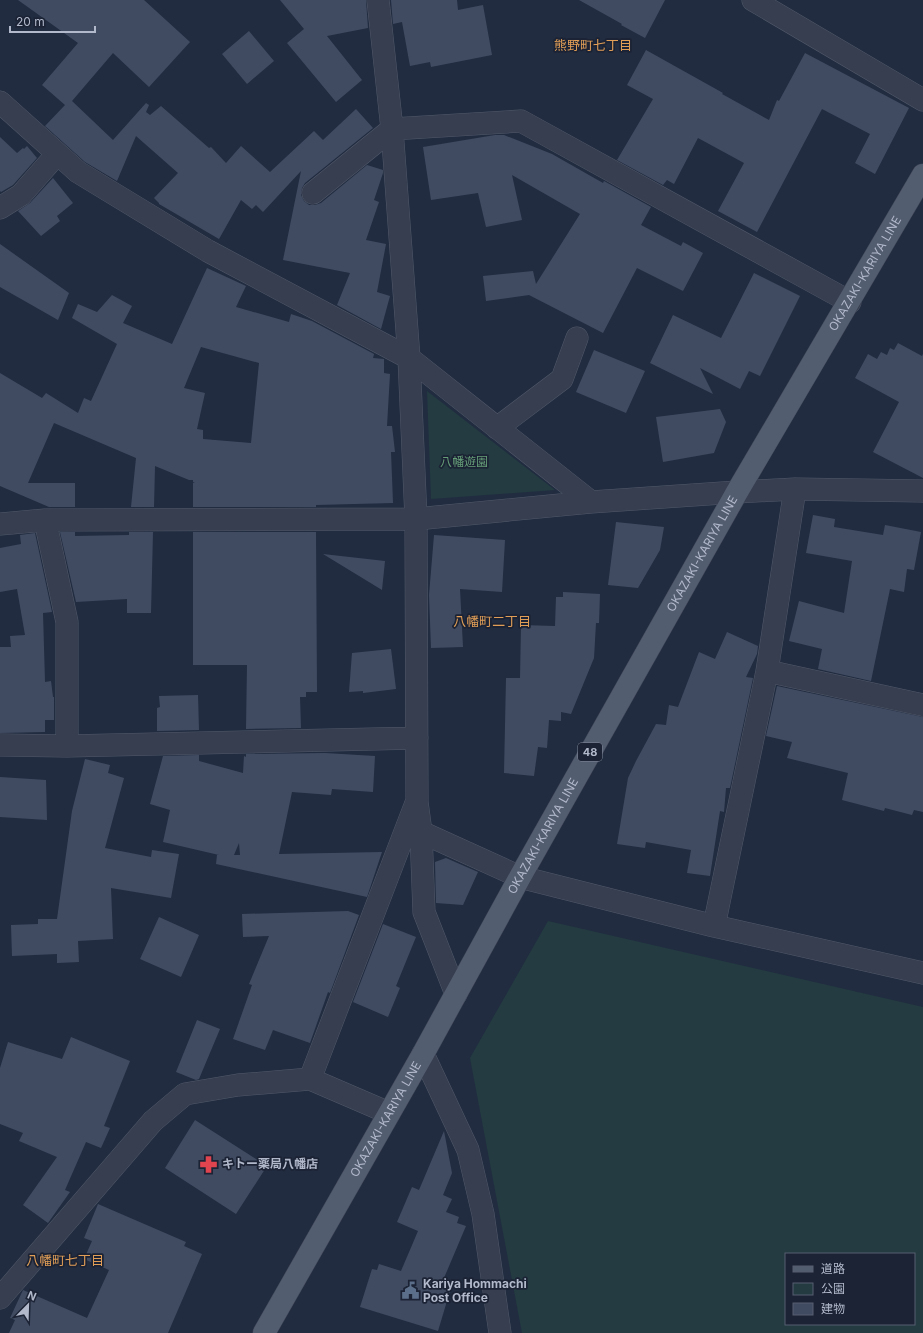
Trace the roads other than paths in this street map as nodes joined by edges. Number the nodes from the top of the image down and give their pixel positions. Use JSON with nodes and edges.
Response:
{"nodes":[{"id":1,"x":378,"y":0,"type":"edge"},
{"id":2,"x":753,"y":0,"type":"edge"},
{"id":3,"x":923,"y":100,"type":"edge"},
{"id":4,"x":0,"y":102,"type":"edge"},
{"id":5,"x":392,"y":129,"type":"junction"},
{"id":6,"x":57,"y":154,"type":"junction"},
{"id":7,"x":923,"y":175,"type":"edge"},
{"id":8,"x":313,"y":193,"type":"dead end"},
{"id":9,"x":0,"y":208,"type":"edge"},
{"id":10,"x":850,"y":302,"type":"junction"},
{"id":11,"x":577,"y":338,"type":"dead end"},
{"id":12,"x":409,"y":358,"type":"junction"},
{"id":13,"x":497,"y":428,"type":"junction"},
{"id":14,"x":795,"y":489,"type":"junction"},
{"id":15,"x":923,"y":491,"type":"edge"},
{"id":16,"x":737,"y":492,"type":"junction"},
{"id":17,"x":591,"y":502,"type":"junction"},
{"id":18,"x":416,"y":519,"type":"junction"},
{"id":19,"x":45,"y":520,"type":"junction"},
{"id":20,"x":0,"y":524,"type":"edge"},
{"id":21,"x":767,"y":671,"type":"junction"},
{"id":22,"x":923,"y":705,"type":"edge"},
{"id":23,"x":417,"y":738,"type":"junction"},
{"id":24,"x":0,"y":744,"type":"edge"},
{"id":25,"x":67,"y":746,"type":"junction"},
{"id":26,"x":417,"y":802,"type":"junction"},
{"id":27,"x":421,"y":832,"type":"junction"},
{"id":28,"x":520,"y":877,"type":"junction"},
{"id":29,"x":714,"y":926,"type":"junction"},
{"id":30,"x":923,"y":974,"type":"edge"},
{"id":31,"x":456,"y":994,"type":"junction"},
{"id":32,"x":423,"y":1054,"type":"junction"},
{"id":33,"x":310,"y":1079,"type":"junction"},
{"id":34,"x":389,"y":1113,"type":"junction"},
{"id":35,"x":0,"y":1298,"type":"edge"},
{"id":36,"x":264,"y":1333,"type":"edge"},
{"id":37,"x":500,"y":1333,"type":"edge"}],
"edges":[{"from":1,"to":5,"type":"street"},
{"from":2,"to":3,"type":"street"},
{"from":4,"to":6,"type":"street"},
{"from":5,"to":8,"type":"street"},
{"from":5,"to":10,"type":"street"},
{"from":5,"to":12,"type":"street"},
{"from":6,"to":9,"type":"street"},
{"from":6,"to":12,"type":"street"},
{"from":7,"to":10,"type":"main road","name":"OKAZAKI-KARIYA LINE","number":"48"},
{"from":10,"to":16,"type":"main road","name":"OKAZAKI-KARIYA LINE","number":"48"},
{"from":11,"to":13,"type":"street"},
{"from":12,"to":13,"type":"street"},
{"from":12,"to":18,"type":"street"},
{"from":13,"to":17,"type":"street"},
{"from":14,"to":15,"type":"street"},
{"from":14,"to":16,"type":"street"},
{"from":14,"to":21,"type":"street"},
{"from":16,"to":17,"type":"street"},
{"from":16,"to":28,"type":"main road","name":"OKAZAKI-KARIYA LINE","number":"48"},
{"from":17,"to":18,"type":"street"},
{"from":18,"to":19,"type":"street"},
{"from":18,"to":23,"type":"street"},
{"from":19,"to":20,"type":"street"},
{"from":19,"to":25,"type":"street"},
{"from":21,"to":22,"type":"street"},
{"from":21,"to":29,"type":"street"},
{"from":23,"to":25,"type":"street"},
{"from":23,"to":26,"type":"street"},
{"from":24,"to":25,"type":"street"},
{"from":26,"to":27,"type":"street"},
{"from":26,"to":33,"type":"street"},
{"from":27,"to":28,"type":"street"},
{"from":27,"to":31,"type":"street"},
{"from":28,"to":29,"type":"street"},
{"from":28,"to":31,"type":"main road","name":"OKAZAKI-KARIYA LINE","number":"48"},
{"from":29,"to":30,"type":"street"},
{"from":31,"to":32,"type":"main road","name":"OKAZAKI-KARIYA LINE","number":"48"},
{"from":32,"to":34,"type":"main road","name":"OKAZAKI-KARIYA LINE","number":"48"},
{"from":32,"to":37,"type":"street"},
{"from":33,"to":34,"type":"street"},
{"from":33,"to":35,"type":"street"},
{"from":34,"to":36,"type":"main road","name":"OKAZAKI-KARIYA LINE","number":"48"}]}
